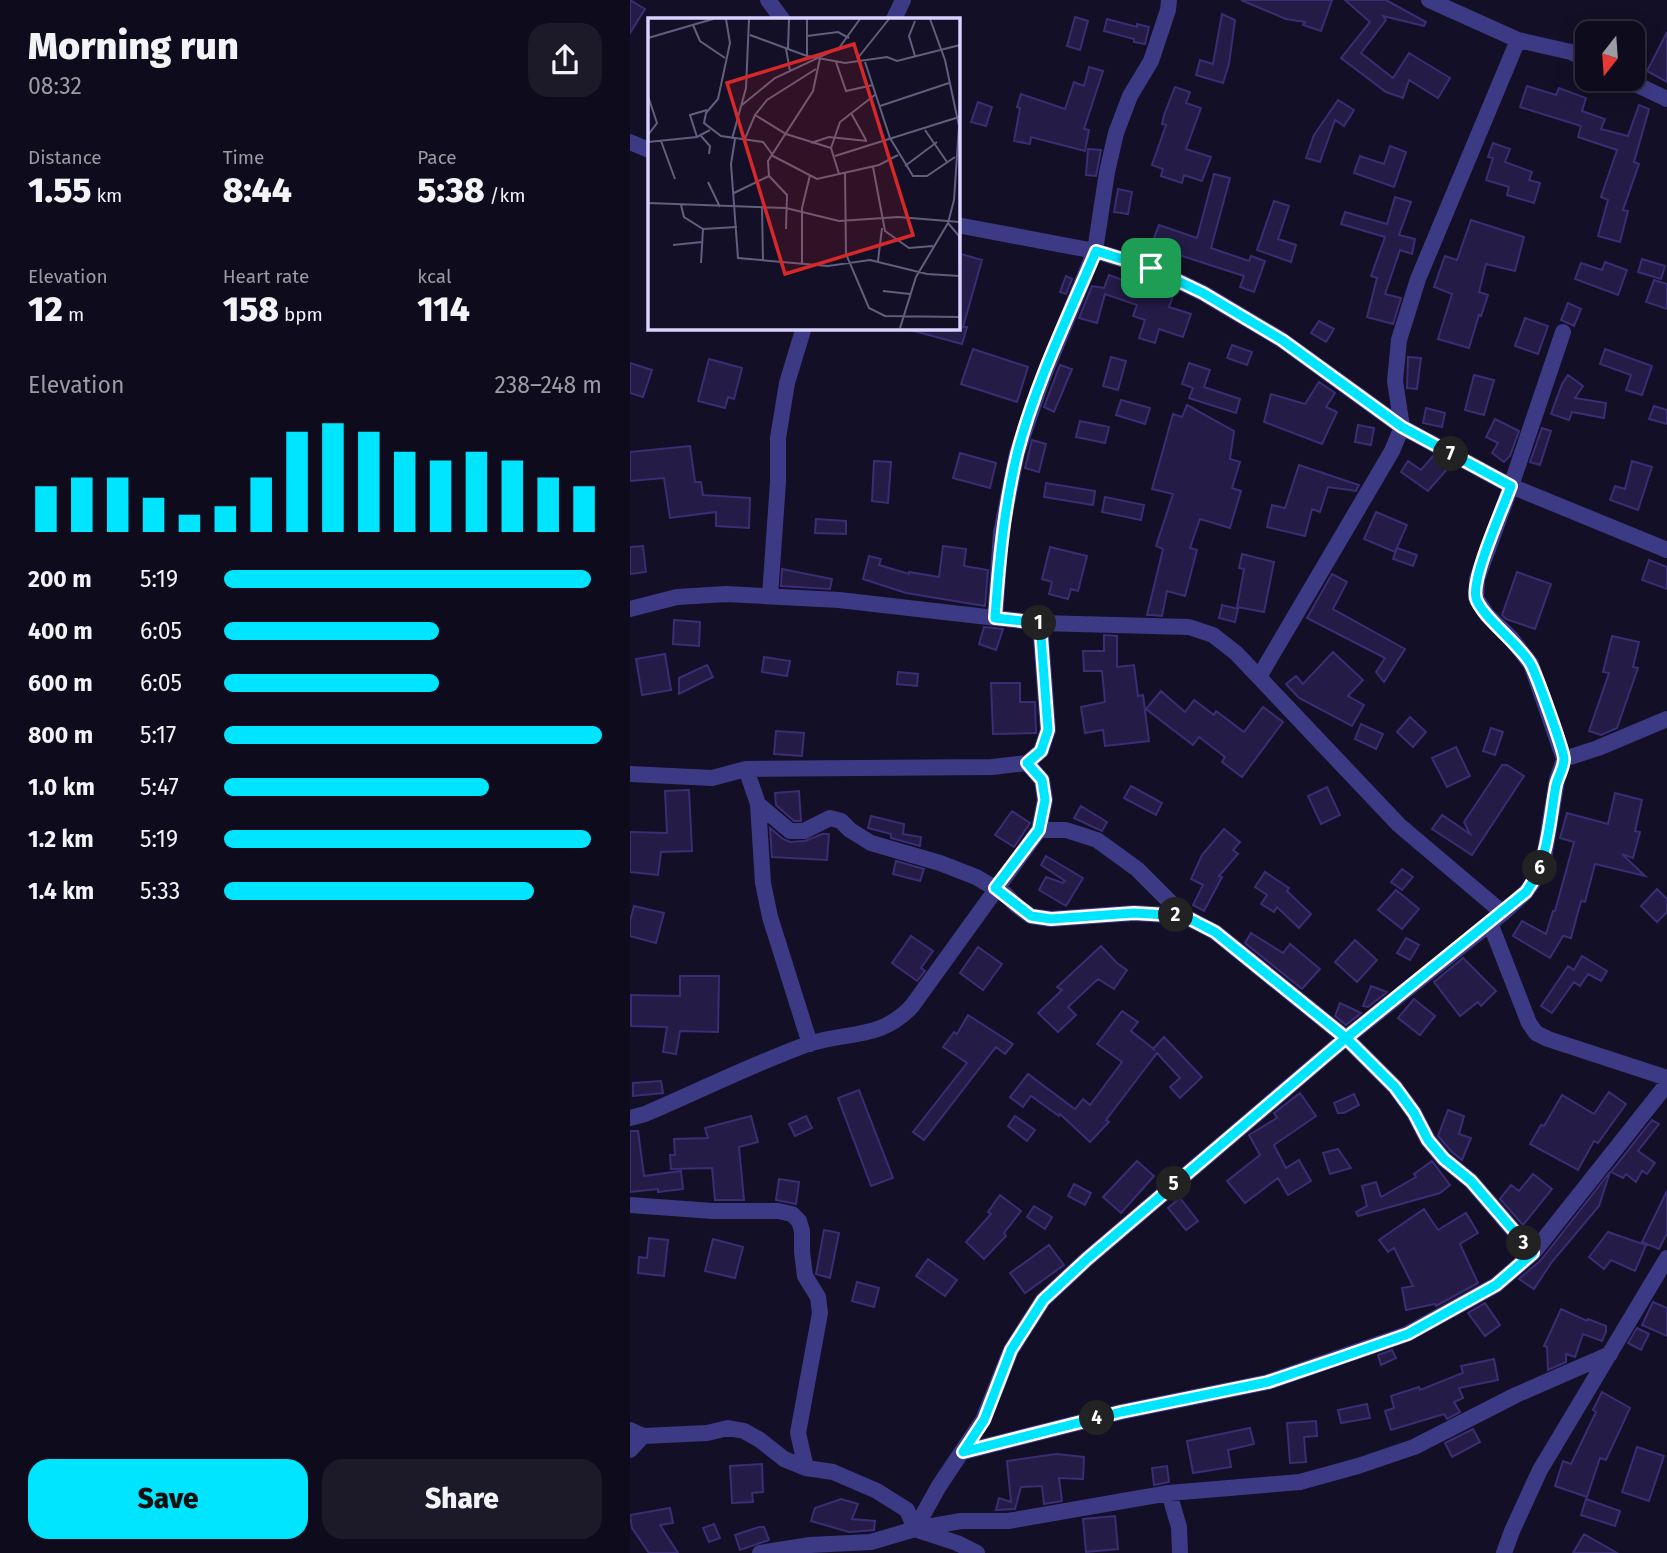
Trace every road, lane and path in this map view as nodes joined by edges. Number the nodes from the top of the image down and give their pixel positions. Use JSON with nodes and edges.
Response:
{"nodes":[{"id":1,"x":768,"y":0,"type":"edge"},
{"id":2,"x":902,"y":0,"type":"edge"},
{"id":3,"x":1168,"y":0,"type":"edge"},
{"id":4,"x":1429,"y":0,"type":"edge"},
{"id":5,"x":781,"y":18,"type":"edge"},
{"id":6,"x":894,"y":18,"type":"edge"},
{"id":7,"x":1518,"y":40,"type":"junction"},
{"id":8,"x":1575,"y":54,"type":"edge"},
{"id":9,"x":1645,"y":89,"type":"edge"},
{"id":10,"x":1667,"y":99,"type":"edge"},
{"id":11,"x":630,"y":142,"type":"edge"},
{"id":12,"x":648,"y":150,"type":"edge"},
{"id":13,"x":959,"y":225,"type":"edge"},
{"id":14,"x":1096,"y":251,"type":"junction"},
{"id":15,"x":803,"y":329,"type":"edge"},
{"id":16,"x":1563,"y":332,"type":"dead end"},
{"id":17,"x":1402,"y":427,"type":"junction"},
{"id":18,"x":1511,"y":486,"type":"junction"},
{"id":19,"x":1667,"y":550,"type":"edge"},
{"id":20,"x":769,"y":596,"type":"junction"},
{"id":21,"x":630,"y":609,"type":"edge"},
{"id":22,"x":995,"y":618,"type":"junction"},
{"id":23,"x":1040,"y":623,"type":"junction"},
{"id":24,"x":1259,"y":677,"type":"junction"},
{"id":25,"x":1667,"y":719,"type":"edge"},
{"id":26,"x":1564,"y":759,"type":"junction"},
{"id":27,"x":1027,"y":763,"type":"junction"},
{"id":28,"x":746,"y":769,"type":"junction"},
{"id":29,"x":630,"y":774,"type":"edge"},
{"id":30,"x":758,"y":804,"type":"junction"},
{"id":31,"x":1039,"y":830,"type":"junction"},
{"id":32,"x":995,"y":888,"type":"junction"},
{"id":33,"x":1503,"y":913,"type":"junction"},
{"id":34,"x":1184,"y":916,"type":"junction"},
{"id":35,"x":1490,"y":923,"type":"junction"},
{"id":36,"x":1346,"y":1038,"type":"junction"},
{"id":37,"x":810,"y":1044,"type":"junction"},
{"id":38,"x":1667,"y":1078,"type":"edge"},
{"id":39,"x":1667,"y":1084,"type":"edge"},
{"id":40,"x":630,"y":1118,"type":"edge"},
{"id":41,"x":630,"y":1205,"type":"edge"},
{"id":42,"x":1533,"y":1253,"type":"junction"},
{"id":43,"x":1667,"y":1258,"type":"edge"},
{"id":44,"x":1610,"y":1354,"type":"junction"},
{"id":45,"x":637,"y":1433,"type":"edge"},
{"id":46,"x":630,"y":1450,"type":"edge"},
{"id":47,"x":963,"y":1452,"type":"junction"},
{"id":48,"x":806,"y":1468,"type":"junction"},
{"id":49,"x":1169,"y":1493,"type":"junction"},
{"id":50,"x":915,"y":1529,"type":"junction"},
{"id":51,"x":760,"y":1553,"type":"edge"},
{"id":52,"x":977,"y":1553,"type":"edge"},
{"id":53,"x":1180,"y":1553,"type":"edge"},
{"id":54,"x":1504,"y":1553,"type":"edge"}],
"edges":[{"from":1,"to":5,"type":"street"},
{"from":2,"to":6,"type":"street"},
{"from":3,"to":14,"type":"street"},
{"from":4,"to":7,"type":"street"},
{"from":7,"to":8,"type":"street"},
{"from":7,"to":17,"type":"street"},
{"from":9,"to":10,"type":"street"},
{"from":11,"to":12,"type":"street"},
{"from":13,"to":14,"type":"street"},
{"from":14,"to":17,"type":"street"},
{"from":14,"to":22,"type":"street"},
{"from":15,"to":20,"type":"street"},
{"from":16,"to":18,"type":"street"},
{"from":17,"to":18,"type":"street"},
{"from":17,"to":24,"type":"street"},
{"from":18,"to":19,"type":"street"},
{"from":18,"to":26,"type":"street"},
{"from":20,"to":21,"type":"street"},
{"from":20,"to":22,"type":"street"},
{"from":22,"to":23,"type":"street"},
{"from":23,"to":24,"type":"street"},
{"from":23,"to":27,"type":"street"},
{"from":24,"to":33,"type":"street"},
{"from":25,"to":26,"type":"street"},
{"from":26,"to":33,"type":"street"},
{"from":27,"to":28,"type":"street"},
{"from":27,"to":31,"type":"street"},
{"from":28,"to":29,"type":"street"},
{"from":28,"to":30,"type":"street"},
{"from":30,"to":32,"type":"street"},
{"from":30,"to":37,"type":"street"},
{"from":31,"to":32,"type":"street"},
{"from":31,"to":34,"type":"street"},
{"from":32,"to":34,"type":"street"},
{"from":32,"to":37,"type":"street"},
{"from":33,"to":35,"type":"street"},
{"from":34,"to":36,"type":"street"},
{"from":35,"to":36,"type":"street"},
{"from":35,"to":38,"type":"street"},
{"from":36,"to":42,"type":"street"},
{"from":36,"to":47,"type":"street"},
{"from":37,"to":40,"type":"street"},
{"from":39,"to":42,"type":"street"},
{"from":41,"to":48,"type":"street"},
{"from":42,"to":47,"type":"street"},
{"from":43,"to":44,"type":"street"},
{"from":44,"to":49,"type":"street"},
{"from":44,"to":54,"type":"street"},
{"from":45,"to":46,"type":"street"},
{"from":45,"to":48,"type":"street"},
{"from":47,"to":50,"type":"street"},
{"from":48,"to":50,"type":"street"},
{"from":49,"to":50,"type":"street"},
{"from":49,"to":53,"type":"street"},
{"from":50,"to":51,"type":"street"},
{"from":50,"to":52,"type":"street"}]}
